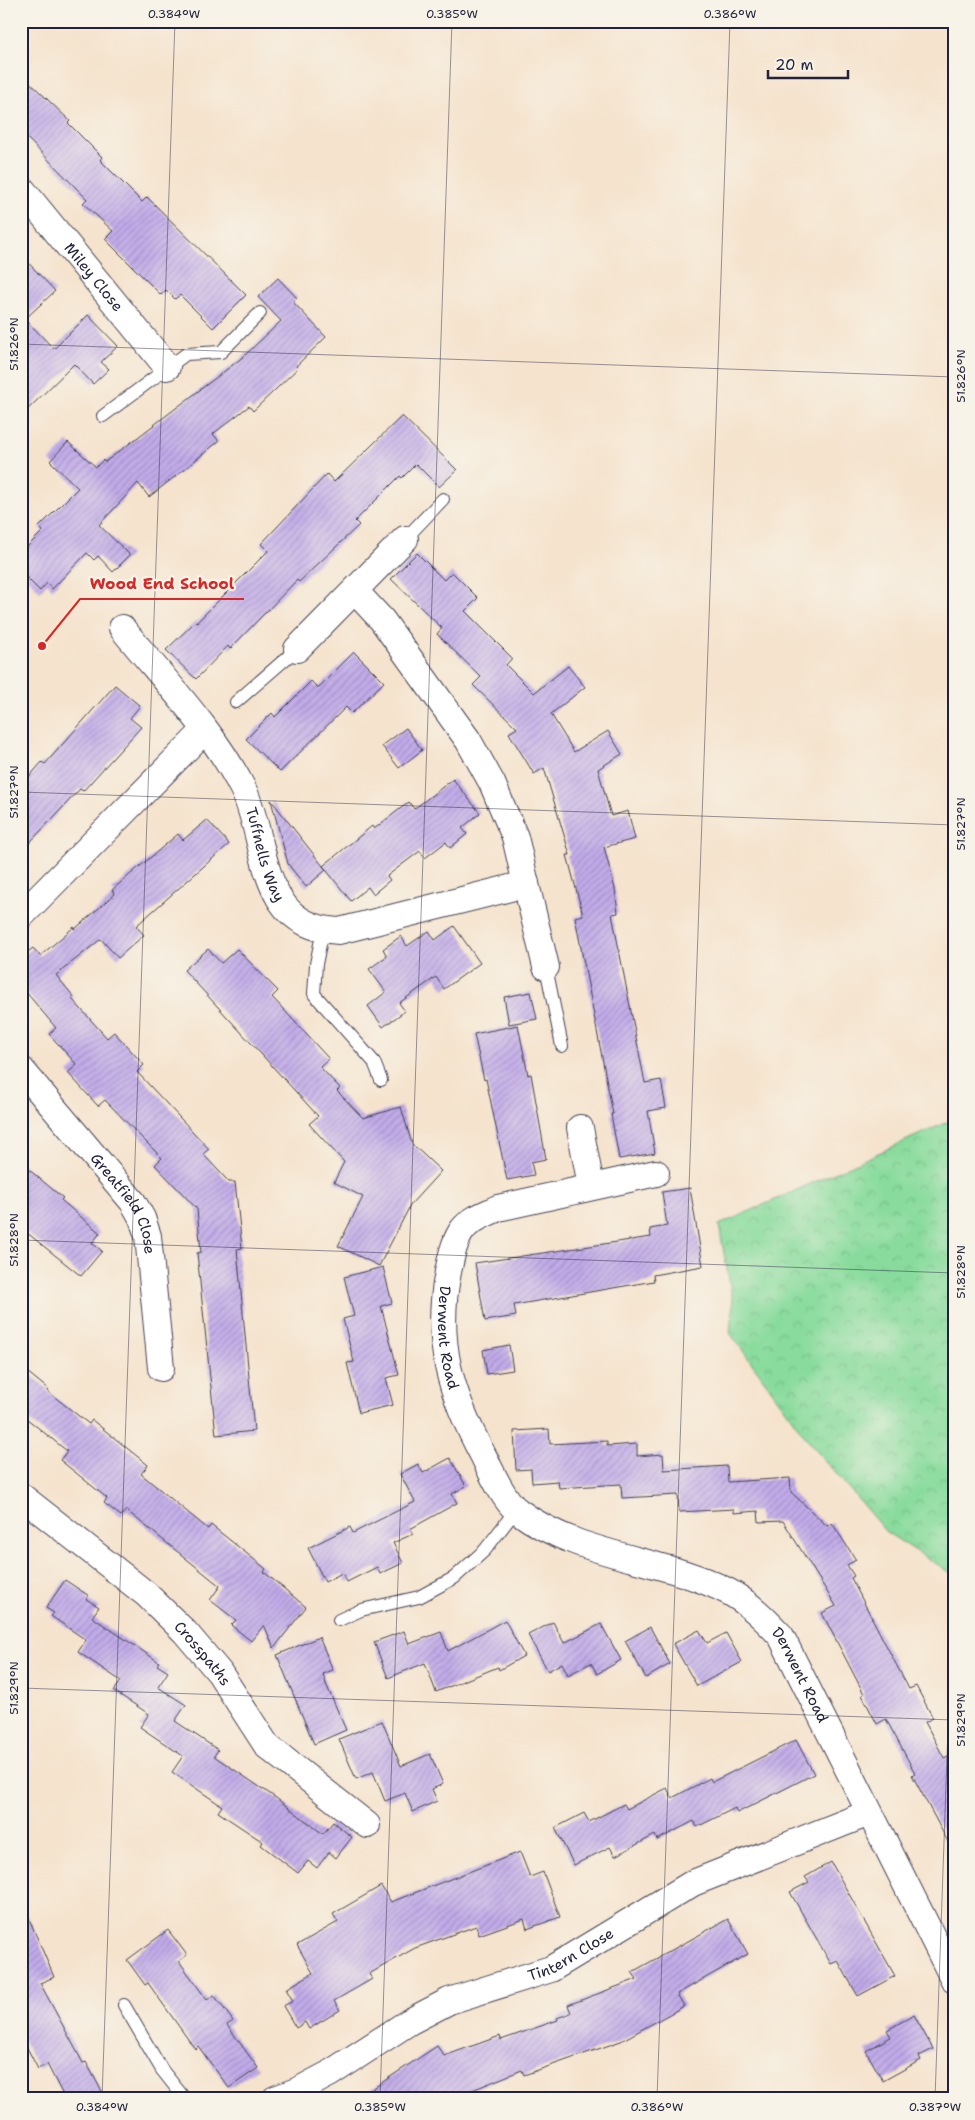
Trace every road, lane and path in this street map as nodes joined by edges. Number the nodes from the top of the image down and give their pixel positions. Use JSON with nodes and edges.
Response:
{"nodes":[{"id":1,"x":21,"y":188,"type":"edge"},
{"id":2,"x":260,"y":313,"type":"dead end"},
{"id":3,"x":167,"y":366,"type":"junction"},
{"id":4,"x":103,"y":416,"type":"dead end"},
{"id":5,"x":443,"y":499,"type":"dead end"},
{"id":6,"x":405,"y":539,"type":"joint"},
{"id":7,"x":355,"y":591,"type":"junction"},
{"id":8,"x":122,"y":628,"type":"dead end"},
{"id":9,"x":297,"y":649,"type":"joint"},
{"id":10,"x":236,"y":702,"type":"dead end"},
{"id":11,"x":205,"y":730,"type":"junction"},
{"id":12,"x":526,"y":884,"type":"junction"},
{"id":13,"x":21,"y":916,"type":"edge"},
{"id":14,"x":323,"y":930,"type":"junction"},
{"id":15,"x":546,"y":967,"type":"joint"},
{"id":16,"x":562,"y":1046,"type":"dead end"},
{"id":17,"x":21,"y":1069,"type":"edge"},
{"id":18,"x":381,"y":1080,"type":"dead end"},
{"id":19,"x":578,"y":1120,"type":"dead end"},
{"id":20,"x":656,"y":1173,"type":"dead end"},
{"id":21,"x":591,"y":1186,"type":"junction"},
{"id":22,"x":161,"y":1368,"type":"dead end"},
{"id":23,"x":21,"y":1496,"type":"edge"},
{"id":24,"x":516,"y":1510,"type":"junction"},
{"id":25,"x":339,"y":1620,"type":"dead end"},
{"id":26,"x":869,"y":1813,"type":"junction"},
{"id":27,"x":367,"y":1825,"type":"dead end"},
{"id":28,"x":954,"y":1980,"type":"edge"},
{"id":29,"x":124,"y":2005,"type":"dead end"},
{"id":30,"x":184,"y":2099,"type":"edge"},
{"id":31,"x":275,"y":2099,"type":"edge"}],
"edges":[{"from":1,"to":3,"type":"street","name":"Miley Close"},
{"from":2,"to":3,"type":"lane"},
{"from":3,"to":4,"type":"lane"},
{"from":5,"to":6,"type":"lane"},
{"from":6,"to":7,"type":"street"},
{"from":7,"to":9,"type":"street"},
{"from":7,"to":12,"type":"street"},
{"from":8,"to":11,"type":"street","name":"Tuffnells Way"},
{"from":9,"to":10,"type":"lane"},
{"from":11,"to":13,"type":"street"},
{"from":11,"to":14,"type":"street","name":"Tuffnells Way"},
{"from":12,"to":14,"type":"street","name":"Tuffnells Way"},
{"from":12,"to":15,"type":"street"},
{"from":14,"to":18,"type":"lane"},
{"from":15,"to":16,"type":"lane"},
{"from":17,"to":22,"type":"street","name":"Greatfield Close"},
{"from":19,"to":21,"type":"street"},
{"from":20,"to":21,"type":"street","name":"Derwent Road"},
{"from":21,"to":24,"type":"street","name":"Derwent Road"},
{"from":23,"to":27,"type":"street","name":"Crosspaths"},
{"from":24,"to":25,"type":"lane"},
{"from":24,"to":26,"type":"street","name":"Derwent Road"},
{"from":26,"to":28,"type":"street","name":"Derwent Road"},
{"from":26,"to":31,"type":"street","name":"Tintern Close"},
{"from":29,"to":30,"type":"lane"}]}
